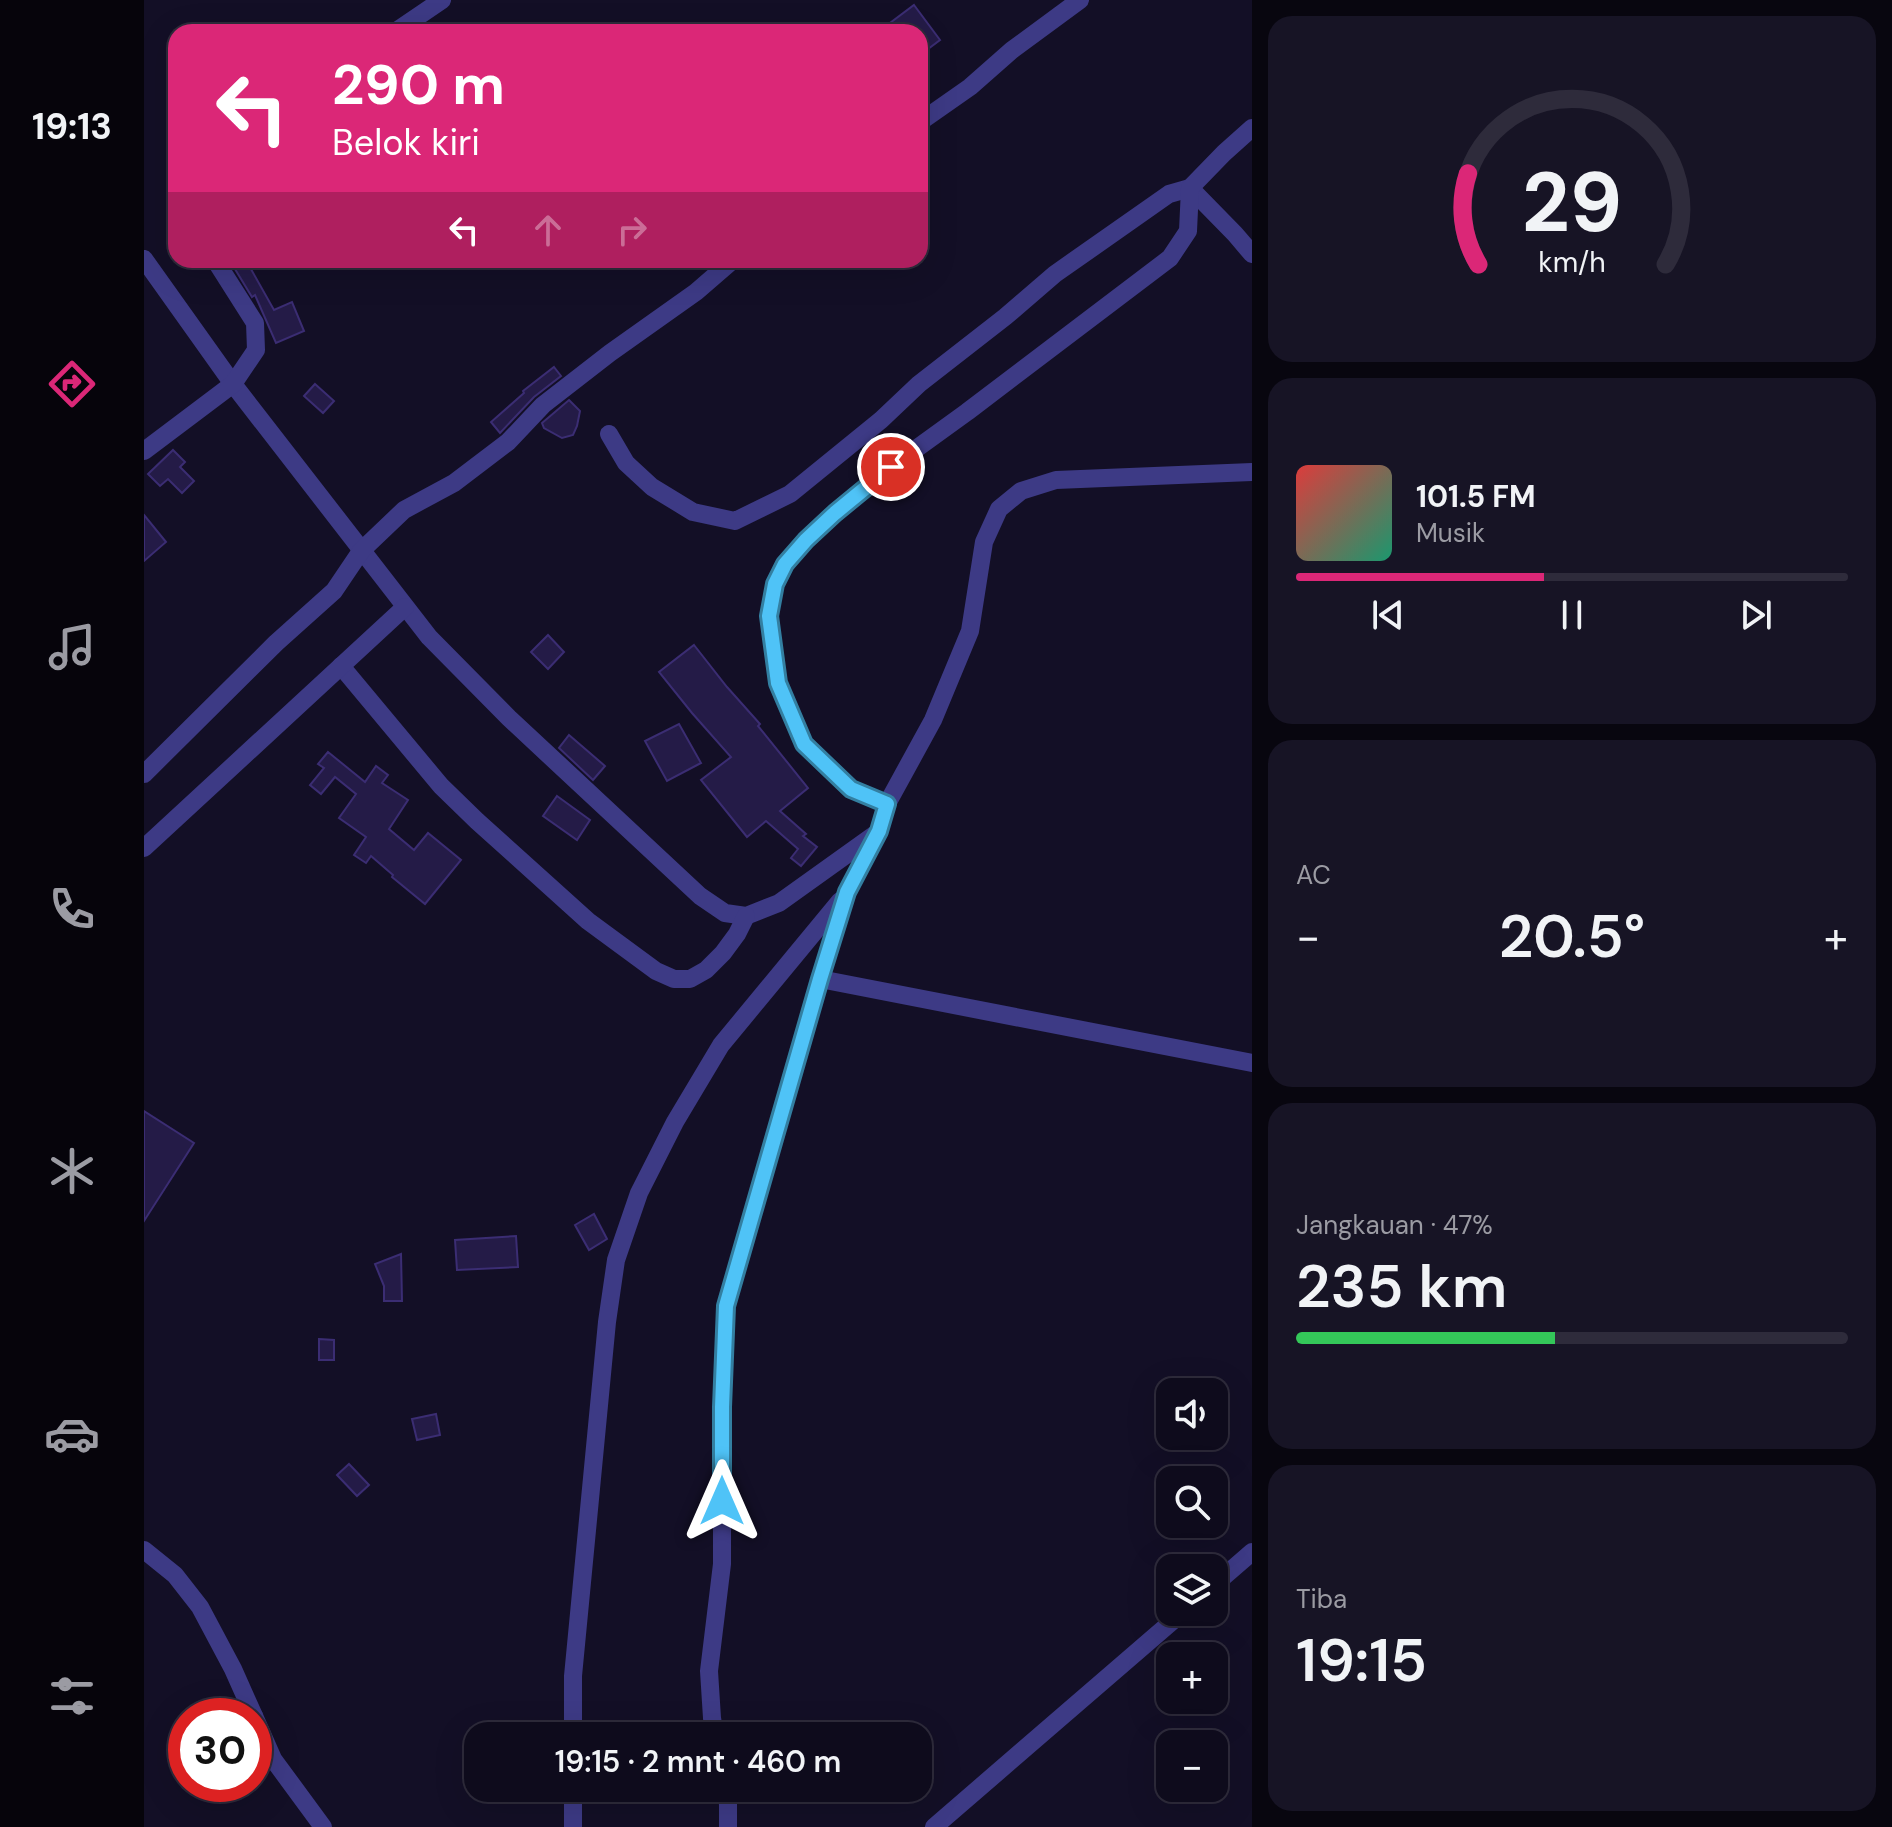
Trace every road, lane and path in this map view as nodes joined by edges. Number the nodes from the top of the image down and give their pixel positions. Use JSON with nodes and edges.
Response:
{"nodes":[{"id":1,"x":442,"y":0,"type":"edge"},
{"id":2,"x":1080,"y":0,"type":"edge"},
{"id":3,"x":407,"y":24,"type":"edge"},
{"id":4,"x":928,"y":116,"type":"edge"},
{"id":5,"x":1252,"y":128,"type":"edge"},
{"id":6,"x":1190,"y":188,"type":"junction"},
{"id":7,"x":1252,"y":254,"type":"edge"},
{"id":8,"x":144,"y":259,"type":"edge"},
{"id":9,"x":220,"y":268,"type":"edge"},
{"id":10,"x":724,"y":268,"type":"edge"},
{"id":11,"x":233,"y":384,"type":"junction"},
{"id":12,"x":609,"y":434,"type":"dead end"},
{"id":13,"x":144,"y":451,"type":"edge"},
{"id":14,"x":1252,"y":472,"type":"edge"},
{"id":15,"x":361,"y":551,"type":"junction"},
{"id":16,"x":405,"y":607,"type":"junction"},
{"id":17,"x":341,"y":666,"type":"junction"},
{"id":18,"x":144,"y":774,"type":"edge"},
{"id":19,"x":887,"y":804,"type":"junction"},
{"id":20,"x":879,"y":831,"type":"junction"},
{"id":21,"x":144,"y":848,"type":"edge"},
{"id":22,"x":847,"y":892,"type":"junction"},
{"id":23,"x":746,"y":916,"type":"junction"},
{"id":24,"x":820,"y":979,"type":"junction"},
{"id":25,"x":1252,"y":1063,"type":"edge"},
{"id":26,"x":144,"y":1550,"type":"edge"},
{"id":27,"x":1252,"y":1552,"type":"edge"},
{"id":28,"x":1228,"y":1573,"type":"edge"},
{"id":29,"x":1167,"y":1626,"type":"edge"},
{"id":30,"x":246,"y":1698,"type":"edge"},
{"id":31,"x":573,"y":1722,"type":"edge"},
{"id":32,"x":713,"y":1722,"type":"edge"},
{"id":33,"x":272,"y":1757,"type":"edge"},
{"id":34,"x":573,"y":1802,"type":"edge"},
{"id":35,"x":728,"y":1802,"type":"edge"},
{"id":36,"x":323,"y":1827,"type":"edge"},
{"id":37,"x":573,"y":1827,"type":"edge"},
{"id":38,"x":728,"y":1827,"type":"edge"},
{"id":39,"x":934,"y":1827,"type":"edge"}],
"edges":[{"from":1,"to":3,"type":"street"},
{"from":2,"to":4,"type":"street"},
{"from":5,"to":6,"type":"street"},
{"from":6,"to":7,"type":"street"},
{"from":6,"to":12,"type":"street"},
{"from":6,"to":19,"type":"street"},
{"from":8,"to":11,"type":"street"},
{"from":9,"to":11,"type":"street"},
{"from":10,"to":15,"type":"street"},
{"from":11,"to":13,"type":"street"},
{"from":11,"to":15,"type":"street"},
{"from":14,"to":19,"type":"street"},
{"from":15,"to":16,"type":"street"},
{"from":15,"to":18,"type":"street"},
{"from":16,"to":17,"type":"street"},
{"from":16,"to":23,"type":"street"},
{"from":17,"to":21,"type":"street"},
{"from":17,"to":23,"type":"street"},
{"from":19,"to":20,"type":"street"},
{"from":20,"to":22,"type":"street"},
{"from":20,"to":23,"type":"street"},
{"from":22,"to":24,"type":"street"},
{"from":22,"to":31,"type":"street"},
{"from":24,"to":25,"type":"street"},
{"from":24,"to":32,"type":"street"},
{"from":26,"to":30,"type":"street"},
{"from":27,"to":28,"type":"street"},
{"from":29,"to":39,"type":"street"},
{"from":33,"to":36,"type":"street"},
{"from":34,"to":37,"type":"street"},
{"from":35,"to":38,"type":"street"}]}
